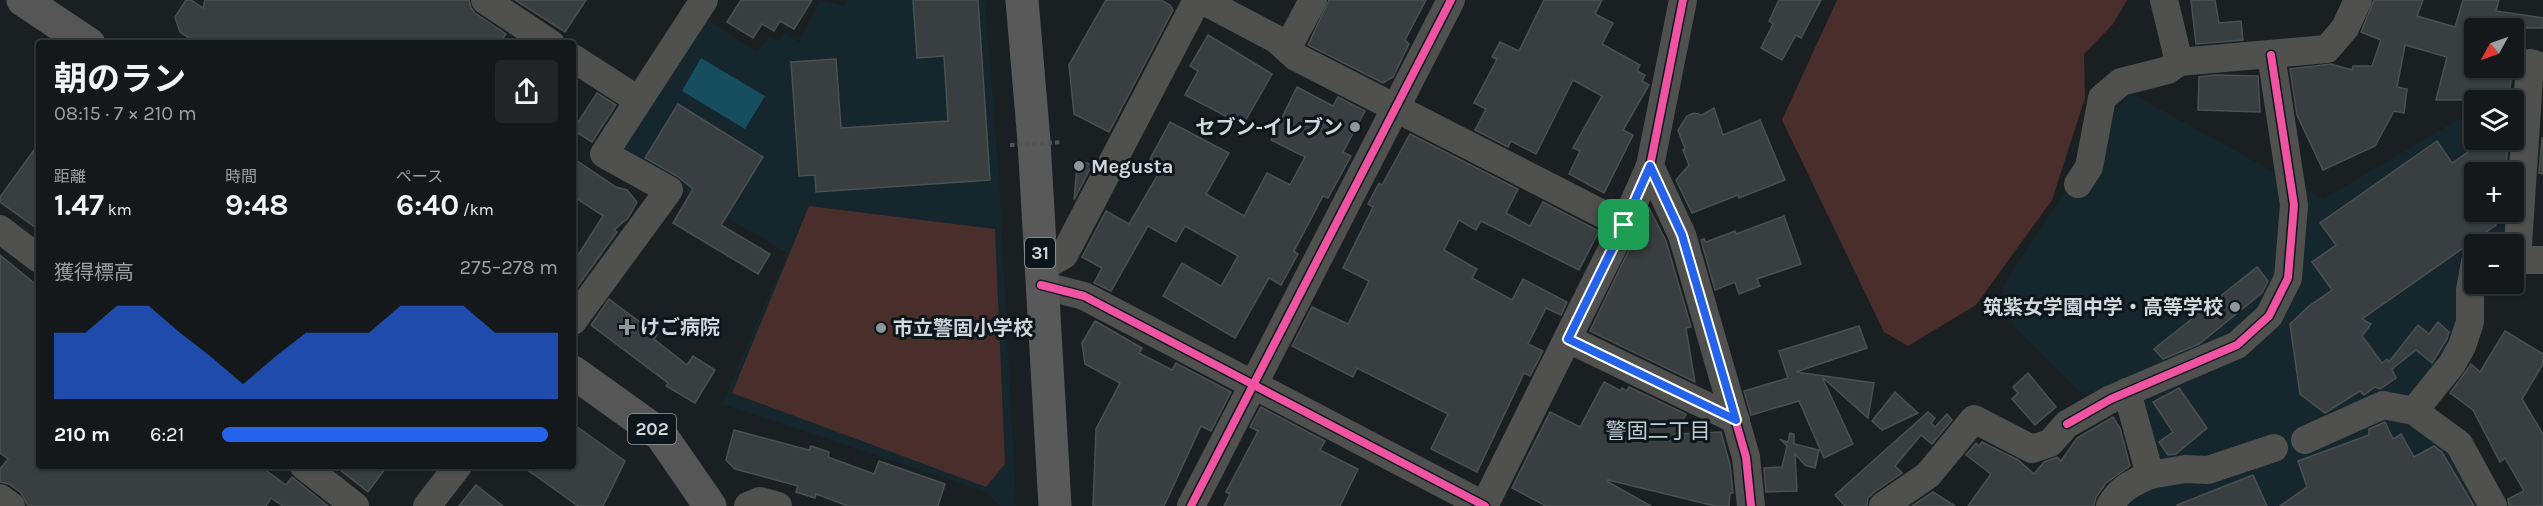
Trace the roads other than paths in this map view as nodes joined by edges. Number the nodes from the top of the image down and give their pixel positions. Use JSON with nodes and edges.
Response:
{"nodes":[{"id":1,"x":485,"y":0,"type":"edge"},
{"id":2,"x":704,"y":0,"type":"edge"},
{"id":3,"x":1022,"y":0,"type":"edge"},
{"id":4,"x":1197,"y":0,"type":"edge"},
{"id":5,"x":1202,"y":0,"type":"edge"},
{"id":6,"x":1313,"y":0,"type":"edge"},
{"id":7,"x":1451,"y":0,"type":"edge"},
{"id":8,"x":1683,"y":0,"type":"edge"},
{"id":9,"x":2164,"y":0,"type":"edge"},
{"id":10,"x":2358,"y":0,"type":"edge"},
{"id":11,"x":27,"y":1,"type":"edge"},
{"id":12,"x":83,"y":40,"type":"edge"},
{"id":13,"x":545,"y":40,"type":"edge"},
{"id":14,"x":1287,"y":49,"type":"junction"},
{"id":15,"x":2271,"y":55,"type":"junction"},
{"id":16,"x":576,"y":60,"type":"edge"},
{"id":17,"x":2179,"y":62,"type":"junction"},
{"id":18,"x":2543,"y":67,"type":"edge"},
{"id":19,"x":638,"y":100,"type":"junction"},
{"id":20,"x":1396,"y":109,"type":"junction"},
{"id":21,"x":1650,"y":166,"type":"junction"},
{"id":22,"x":2078,"y":184,"type":"dead end"},
{"id":23,"x":1624,"y":225,"type":"junction"},
{"id":24,"x":0,"y":229,"type":"edge"},
{"id":25,"x":36,"y":257,"type":"edge"},
{"id":26,"x":2525,"y":260,"type":"edge"},
{"id":27,"x":1041,"y":277,"type":"junction"},
{"id":28,"x":2470,"y":294,"type":"edge"},
{"id":29,"x":576,"y":317,"type":"edge"},
{"id":30,"x":1568,"y":339,"type":"junction"},
{"id":31,"x":576,"y":374,"type":"edge"},
{"id":32,"x":1253,"y":386,"type":"junction"},
{"id":33,"x":2127,"y":392,"type":"junction"},
{"id":34,"x":2414,"y":411,"type":"junction"},
{"id":35,"x":1736,"y":420,"type":"junction"},
{"id":36,"x":2305,"y":440,"type":"dead end"},
{"id":37,"x":2274,"y":448,"type":"dead end"},
{"id":38,"x":308,"y":469,"type":"edge"},
{"id":39,"x":456,"y":469,"type":"edge"},
{"id":40,"x":2150,"y":475,"type":"junction"},
{"id":41,"x":0,"y":498,"type":"edge"},
{"id":42,"x":11,"y":506,"type":"edge"},
{"id":43,"x":355,"y":506,"type":"edge"},
{"id":44,"x":427,"y":506,"type":"edge"},
{"id":45,"x":710,"y":506,"type":"edge"},
{"id":46,"x":748,"y":506,"type":"edge"},
{"id":47,"x":778,"y":506,"type":"edge"},
{"id":48,"x":1054,"y":506,"type":"edge"},
{"id":49,"x":1191,"y":506,"type":"edge"},
{"id":50,"x":1484,"y":506,"type":"edge"},
{"id":51,"x":1751,"y":506,"type":"edge"},
{"id":52,"x":1883,"y":506,"type":"edge"},
{"id":53,"x":2110,"y":506,"type":"edge"},
{"id":54,"x":2493,"y":506,"type":"edge"}],
"edges":[{"from":1,"to":13,"type":"street"},
{"from":2,"to":19,"type":"street"},
{"from":3,"to":27,"type":"main road","number":"31"},
{"from":4,"to":27,"type":"street"},
{"from":5,"to":14,"type":"street"},
{"from":6,"to":14,"type":"street"},
{"from":7,"to":20,"type":"street"},
{"from":8,"to":21,"type":"street"},
{"from":9,"to":17,"type":"street"},
{"from":10,"to":15,"type":"street"},
{"from":11,"to":12,"type":"highway"},
{"from":14,"to":20,"type":"street"},
{"from":15,"to":17,"type":"street"},
{"from":15,"to":33,"type":"street"},
{"from":16,"to":19,"type":"street"},
{"from":17,"to":22,"type":"street"},
{"from":18,"to":26,"type":"street"},
{"from":19,"to":29,"type":"street"},
{"from":20,"to":23,"type":"street"},
{"from":20,"to":32,"type":"street"},
{"from":21,"to":23,"type":"street"},
{"from":21,"to":35,"type":"street"},
{"from":23,"to":30,"type":"street"},
{"from":24,"to":25,"type":"street"},
{"from":27,"to":32,"type":"street"},
{"from":27,"to":48,"type":"main road","number":"31"},
{"from":28,"to":34,"type":"street"},
{"from":30,"to":35,"type":"street"},
{"from":30,"to":50,"type":"street"},
{"from":31,"to":45,"type":"highway","number":"202"},
{"from":32,"to":49,"type":"street"},
{"from":32,"to":50,"type":"street"},
{"from":33,"to":40,"type":"street"},
{"from":33,"to":52,"type":"street"},
{"from":34,"to":36,"type":"street"},
{"from":34,"to":54,"type":"street"},
{"from":35,"to":51,"type":"street"},
{"from":37,"to":40,"type":"street"},
{"from":38,"to":43,"type":"street"},
{"from":39,"to":44,"type":"street"},
{"from":40,"to":53,"type":"street"},
{"from":41,"to":42,"type":"street"},
{"from":46,"to":47,"type":"street"}]}
